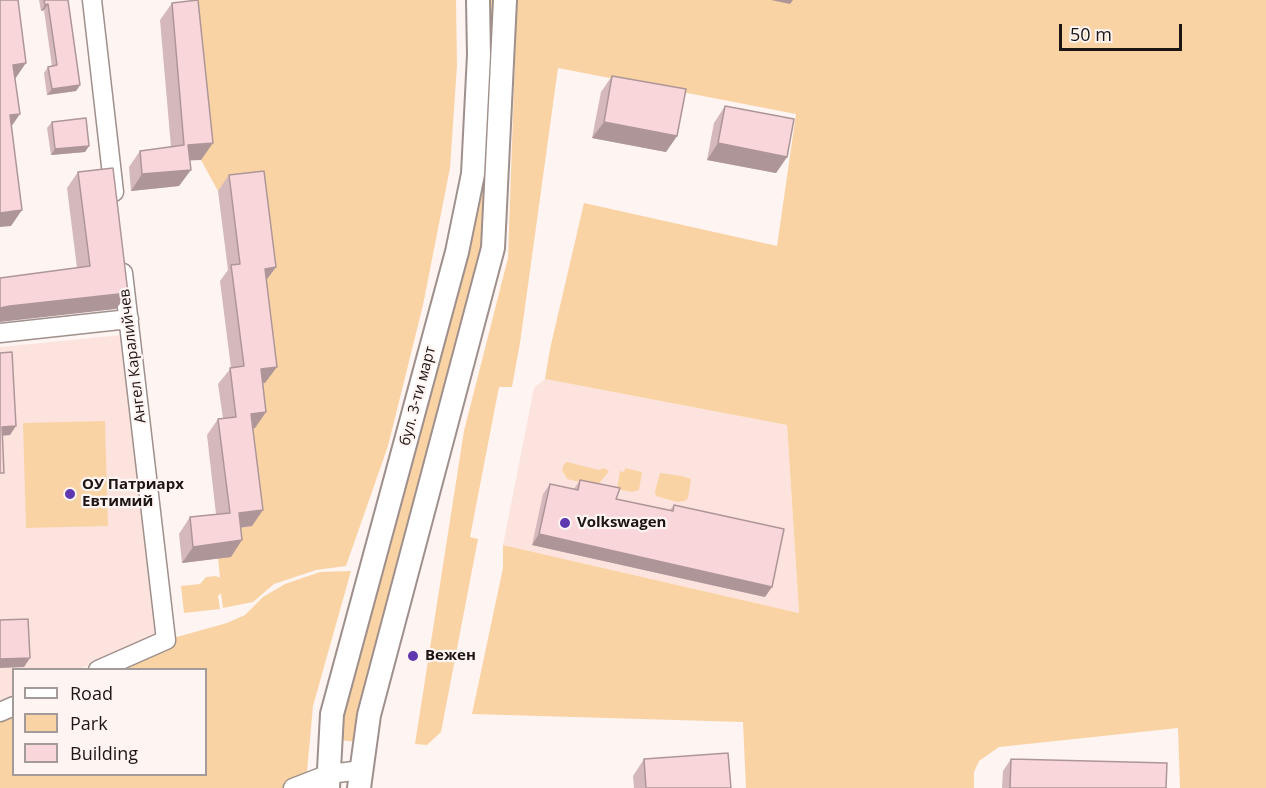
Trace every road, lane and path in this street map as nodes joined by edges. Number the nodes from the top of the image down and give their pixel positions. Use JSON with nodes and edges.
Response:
{"nodes":[{"id":1,"x":92,"y":0,"type":"edge"},
{"id":2,"x":478,"y":0,"type":"edge"},
{"id":3,"x":505,"y":0,"type":"edge"},
{"id":4,"x":116,"y":211,"type":"edge"},
{"id":5,"x":121,"y":255,"type":"edge"},
{"id":6,"x":129,"y":319,"type":"junction"},
{"id":7,"x":0,"y":333,"type":"edge"},
{"id":8,"x":100,"y":668,"type":"edge"},
{"id":9,"x":361,"y":779,"type":"edge"},
{"id":10,"x":328,"y":781,"type":"edge"},
{"id":11,"x":293,"y":788,"type":"edge"}],
"edges":[{"from":1,"to":4,"type":"street"},
{"from":2,"to":10,"type":"street","name":"бул. 3-ти март"},
{"from":3,"to":9,"type":"street"},
{"from":5,"to":6,"type":"street","name":"Ангел Каралийчев"},
{"from":6,"to":7,"type":"street"},
{"from":6,"to":8,"type":"street","name":"Ангел Каралийчев"},
{"from":9,"to":10,"type":"street"},
{"from":10,"to":11,"type":"street"}]}
